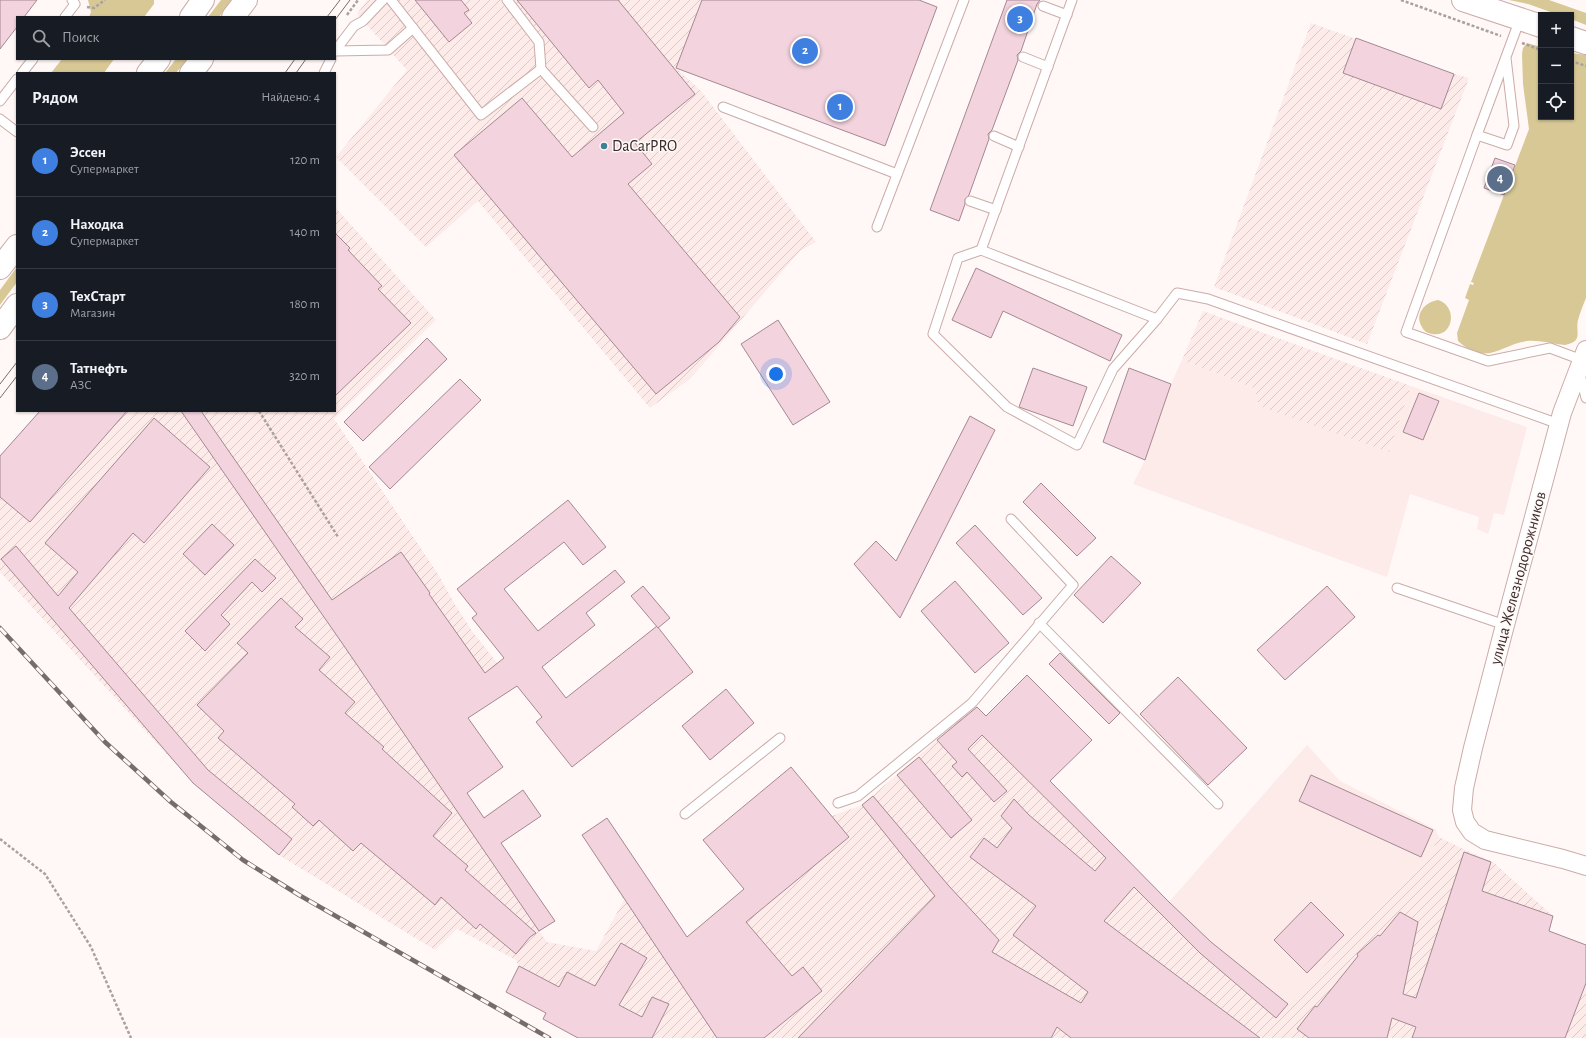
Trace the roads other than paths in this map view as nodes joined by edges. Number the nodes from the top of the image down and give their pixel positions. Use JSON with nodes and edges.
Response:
{"nodes":[{"id":1,"x":246,"y":0,"type":"edge"},
{"id":2,"x":383,"y":0,"type":"edge"},
{"id":3,"x":391,"y":0,"type":"edge"},
{"id":4,"x":507,"y":0,"type":"edge"},
{"id":5,"x":964,"y":0,"type":"edge"},
{"id":6,"x":1072,"y":0,"type":"edge"},
{"id":7,"x":1463,"y":0,"type":"edge"},
{"id":8,"x":74,"y":2,"type":"edge"},
{"id":9,"x":1043,"y":6,"type":"dead end"},
{"id":10,"x":1067,"y":15,"type":"junction"},
{"id":11,"x":66,"y":16,"type":"edge"},
{"id":12,"x":234,"y":16,"type":"edge"},
{"id":13,"x":1520,"y":18,"type":"junction"},
{"id":14,"x":1538,"y":25,"type":"edge"},
{"id":15,"x":413,"y":28,"type":"junction"},
{"id":16,"x":1574,"y":39,"type":"edge"},
{"id":17,"x":1586,"y":43,"type":"edge"},
{"id":18,"x":336,"y":50,"type":"edge"},
{"id":19,"x":336,"y":51,"type":"edge"},
{"id":20,"x":1023,"y":58,"type":"dead end"},
{"id":21,"x":1506,"y":58,"type":"junction"},
{"id":22,"x":32,"y":60,"type":"edge"},
{"id":23,"x":158,"y":60,"type":"edge"},
{"id":24,"x":201,"y":60,"type":"edge"},
{"id":25,"x":330,"y":60,"type":"edge"},
{"id":26,"x":1048,"y":67,"type":"junction"},
{"id":27,"x":541,"y":69,"type":"junction"},
{"id":28,"x":23,"y":72,"type":"edge"},
{"id":29,"x":149,"y":72,"type":"edge"},
{"id":30,"x":192,"y":72,"type":"edge"},
{"id":31,"x":324,"y":72,"type":"edge"},
{"id":32,"x":16,"y":80,"type":"edge"},
{"id":33,"x":0,"y":101,"type":"edge"},
{"id":34,"x":723,"y":107,"type":"dead end"},
{"id":35,"x":0,"y":119,"type":"edge"},
{"id":36,"x":593,"y":127,"type":"dead end"},
{"id":37,"x":16,"y":131,"type":"edge"},
{"id":38,"x":1477,"y":135,"type":"junction"},
{"id":39,"x":994,"y":136,"type":"dead end"},
{"id":40,"x":1019,"y":147,"type":"junction"},
{"id":41,"x":898,"y":174,"type":"junction"},
{"id":42,"x":970,"y":201,"type":"dead end"},
{"id":43,"x":996,"y":210,"type":"junction"},
{"id":44,"x":877,"y":227,"type":"dead end"},
{"id":45,"x":16,"y":247,"type":"edge"},
{"id":46,"x":981,"y":250,"type":"junction"},
{"id":47,"x":0,"y":268,"type":"edge"},
{"id":48,"x":16,"y":306,"type":"edge"},
{"id":49,"x":1157,"y":319,"type":"junction"},
{"id":50,"x":0,"y":328,"type":"edge"},
{"id":51,"x":1582,"y":359,"type":"edge"},
{"id":52,"x":1586,"y":398,"type":"edge"},
{"id":53,"x":1559,"y":424,"type":"junction"},
{"id":54,"x":1011,"y":519,"type":"dead end"},
{"id":55,"x":1397,"y":588,"type":"dead end"},
{"id":56,"x":1039,"y":623,"type":"junction"},
{"id":57,"x":1505,"y":625,"type":"junction"},
{"id":58,"x":780,"y":738,"type":"dead end"},
{"id":59,"x":838,"y":803,"type":"dead end"},
{"id":60,"x":1218,"y":804,"type":"dead end"},
{"id":61,"x":685,"y":814,"type":"dead end"},
{"id":62,"x":1586,"y":866,"type":"edge"}],
"edges":[{"from":1,"to":12,"type":"main road"},
{"from":2,"to":18,"type":"lane"},
{"from":3,"to":15,"type":"lane"},
{"from":4,"to":27,"type":"lane"},
{"from":5,"to":41,"type":"lane"},
{"from":6,"to":10,"type":"lane"},
{"from":7,"to":13,"type":"main road"},
{"from":8,"to":11,"type":"lane"},
{"from":9,"to":10,"type":"lane"},
{"from":10,"to":26,"type":"lane"},
{"from":13,"to":14,"type":"main road"},
{"from":13,"to":21,"type":"lane"},
{"from":15,"to":19,"type":"lane"},
{"from":15,"to":27,"type":"lane"},
{"from":16,"to":17,"type":"main road"},
{"from":20,"to":26,"type":"lane"},
{"from":21,"to":38,"type":"lane"},
{"from":21,"to":38,"type":"lane"},
{"from":22,"to":28,"type":"lane"},
{"from":23,"to":29,"type":"main road"},
{"from":24,"to":30,"type":"main road"},
{"from":25,"to":31,"type":"lane"},
{"from":26,"to":40,"type":"lane"},
{"from":27,"to":36,"type":"lane"},
{"from":32,"to":33,"type":"lane"},
{"from":34,"to":41,"type":"lane"},
{"from":35,"to":37,"type":"lane"},
{"from":38,"to":51,"type":"lane"},
{"from":39,"to":40,"type":"lane"},
{"from":40,"to":43,"type":"lane"},
{"from":41,"to":44,"type":"lane"},
{"from":42,"to":43,"type":"lane"},
{"from":43,"to":46,"type":"lane"},
{"from":45,"to":47,"type":"main road"},
{"from":46,"to":49,"type":"lane"},
{"from":46,"to":49,"type":"lane"},
{"from":48,"to":50,"type":"main road"},
{"from":49,"to":53,"type":"lane"},
{"from":51,"to":52,"type":"lane"},
{"from":51,"to":53,"type":"street","name":"улица Железнодорожников"},
{"from":53,"to":57,"type":"street","name":"улица Железнодорожников"},
{"from":54,"to":56,"type":"lane"},
{"from":55,"to":57,"type":"lane"},
{"from":56,"to":59,"type":"lane"},
{"from":56,"to":60,"type":"lane"},
{"from":57,"to":62,"type":"street","name":"улица Железнодорожников"},
{"from":58,"to":61,"type":"lane"}]}
